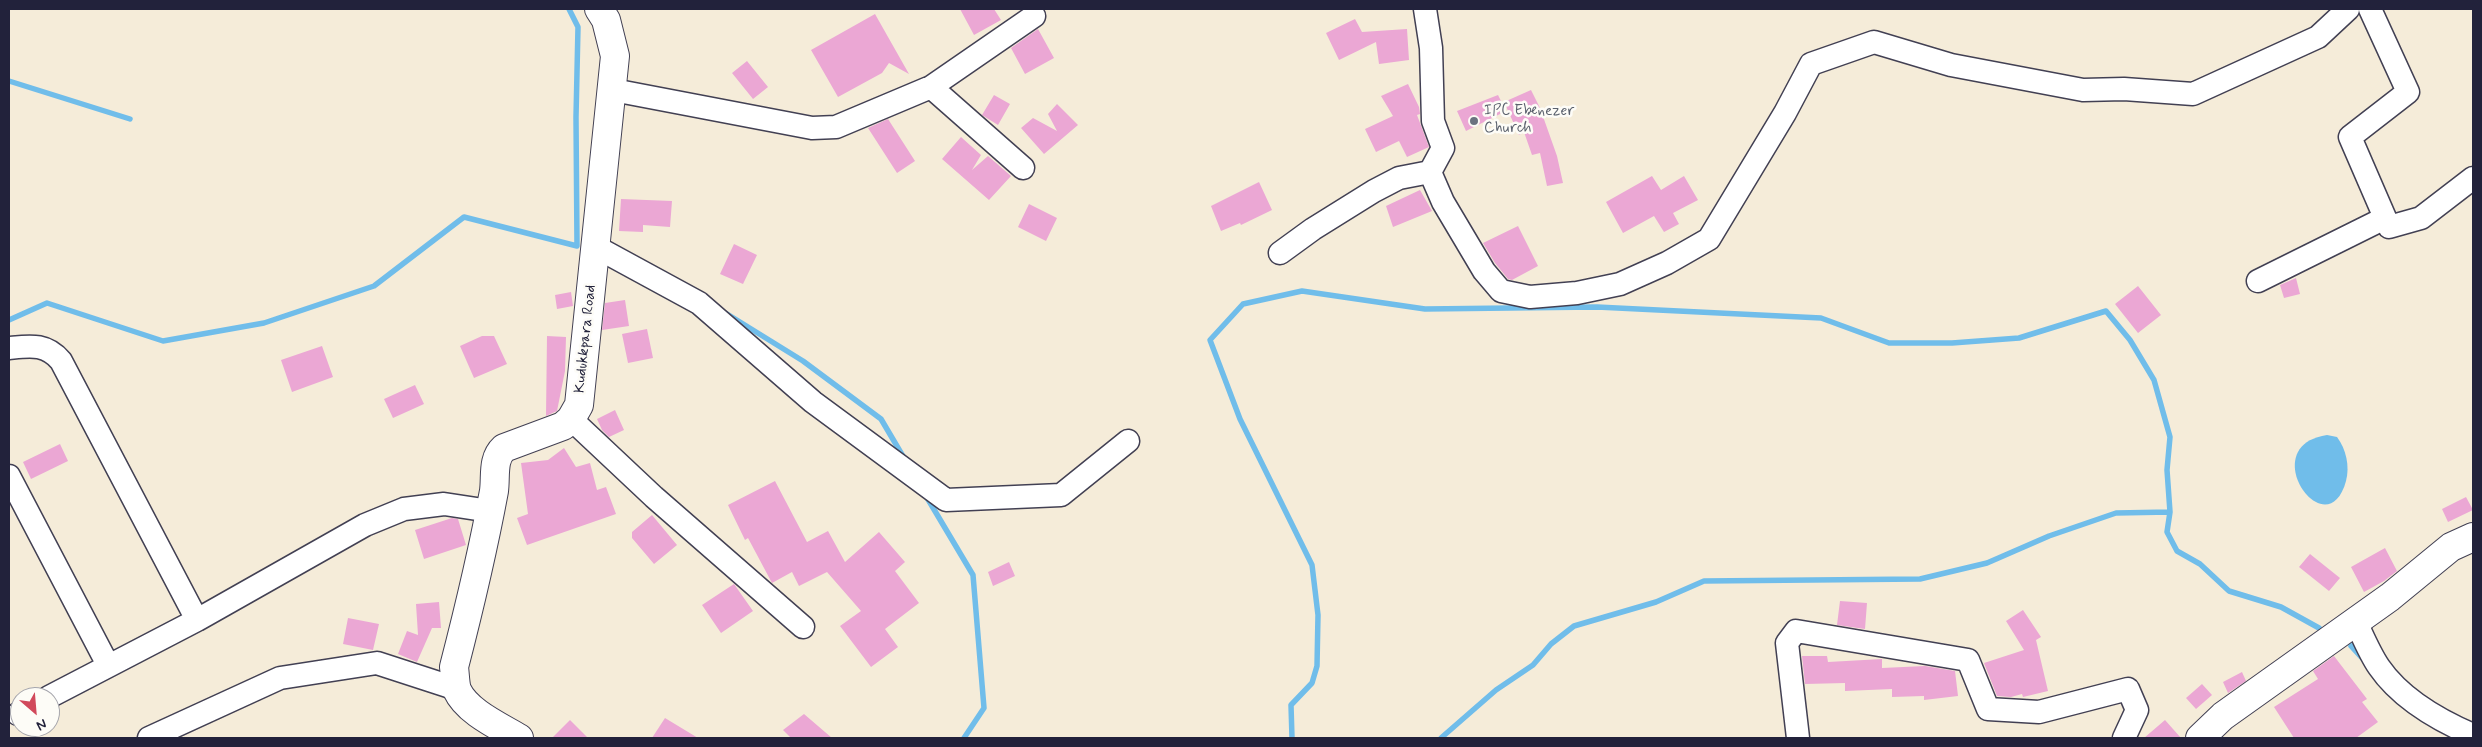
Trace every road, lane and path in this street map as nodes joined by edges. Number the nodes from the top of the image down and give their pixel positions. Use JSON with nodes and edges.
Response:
{"nodes":[{"id":1,"x":1425,"y":9,"type":"edge"},
{"id":2,"x":2348,"y":9,"type":"edge"},
{"id":3,"x":2370,"y":9,"type":"edge"},
{"id":4,"x":606,"y":13,"type":"edge"},
{"id":5,"x":1034,"y":16,"type":"dead end"},
{"id":6,"x":931,"y":86,"type":"junction"},
{"id":7,"x":613,"y":90,"type":"junction"},
{"id":8,"x":1023,"y":168,"type":"dead end"},
{"id":9,"x":1430,"y":172,"type":"junction"},
{"id":10,"x":2473,"y":178,"type":"edge"},
{"id":11,"x":2385,"y":218,"type":"junction"},
{"id":12,"x":596,"y":247,"type":"junction"},
{"id":13,"x":1280,"y":253,"type":"dead end"},
{"id":14,"x":2258,"y":281,"type":"dead end"},
{"id":15,"x":9,"y":348,"type":"edge"},
{"id":16,"x":571,"y":419,"type":"junction"},
{"id":17,"x":1128,"y":441,"type":"dead end"},
{"id":18,"x":9,"y":476,"type":"edge"},
{"id":19,"x":490,"y":511,"type":"junction"},
{"id":20,"x":2473,"y":537,"type":"edge"},
{"id":21,"x":197,"y":620,"type":"junction"},
{"id":22,"x":2356,"y":622,"type":"junction"},
{"id":23,"x":804,"y":627,"type":"dead end"},
{"id":24,"x":108,"y":665,"type":"junction"},
{"id":25,"x":457,"y":689,"type":"junction"},
{"id":26,"x":60,"y":691,"type":"edge"},
{"id":27,"x":2473,"y":735,"type":"edge"},
{"id":28,"x":2207,"y":736,"type":"edge"},
{"id":29,"x":149,"y":738,"type":"edge"},
{"id":30,"x":518,"y":738,"type":"edge"},
{"id":31,"x":1798,"y":738,"type":"edge"},
{"id":32,"x":2124,"y":738,"type":"edge"}],
"edges":[{"from":1,"to":9,"type":"street"},
{"from":2,"to":9,"type":"street"},
{"from":3,"to":11,"type":"street"},
{"from":4,"to":7,"type":"street","name":"Kudukkpara Road"},
{"from":5,"to":6,"type":"street"},
{"from":6,"to":7,"type":"street"},
{"from":6,"to":8,"type":"street"},
{"from":7,"to":12,"type":"street","name":"Kudukkpara Road"},
{"from":9,"to":13,"type":"street"},
{"from":10,"to":11,"type":"street"},
{"from":11,"to":14,"type":"street"},
{"from":12,"to":16,"type":"street","name":"Kudukkpara Road"},
{"from":12,"to":17,"type":"street"},
{"from":15,"to":21,"type":"street"},
{"from":16,"to":19,"type":"street"},
{"from":16,"to":23,"type":"street"},
{"from":18,"to":24,"type":"street"},
{"from":19,"to":21,"type":"street"},
{"from":19,"to":25,"type":"street"},
{"from":20,"to":22,"type":"street"},
{"from":21,"to":24,"type":"street"},
{"from":22,"to":27,"type":"street"},
{"from":22,"to":28,"type":"street"},
{"from":24,"to":26,"type":"street"},
{"from":25,"to":29,"type":"street"},
{"from":25,"to":30,"type":"street"},
{"from":31,"to":32,"type":"street"}]}
